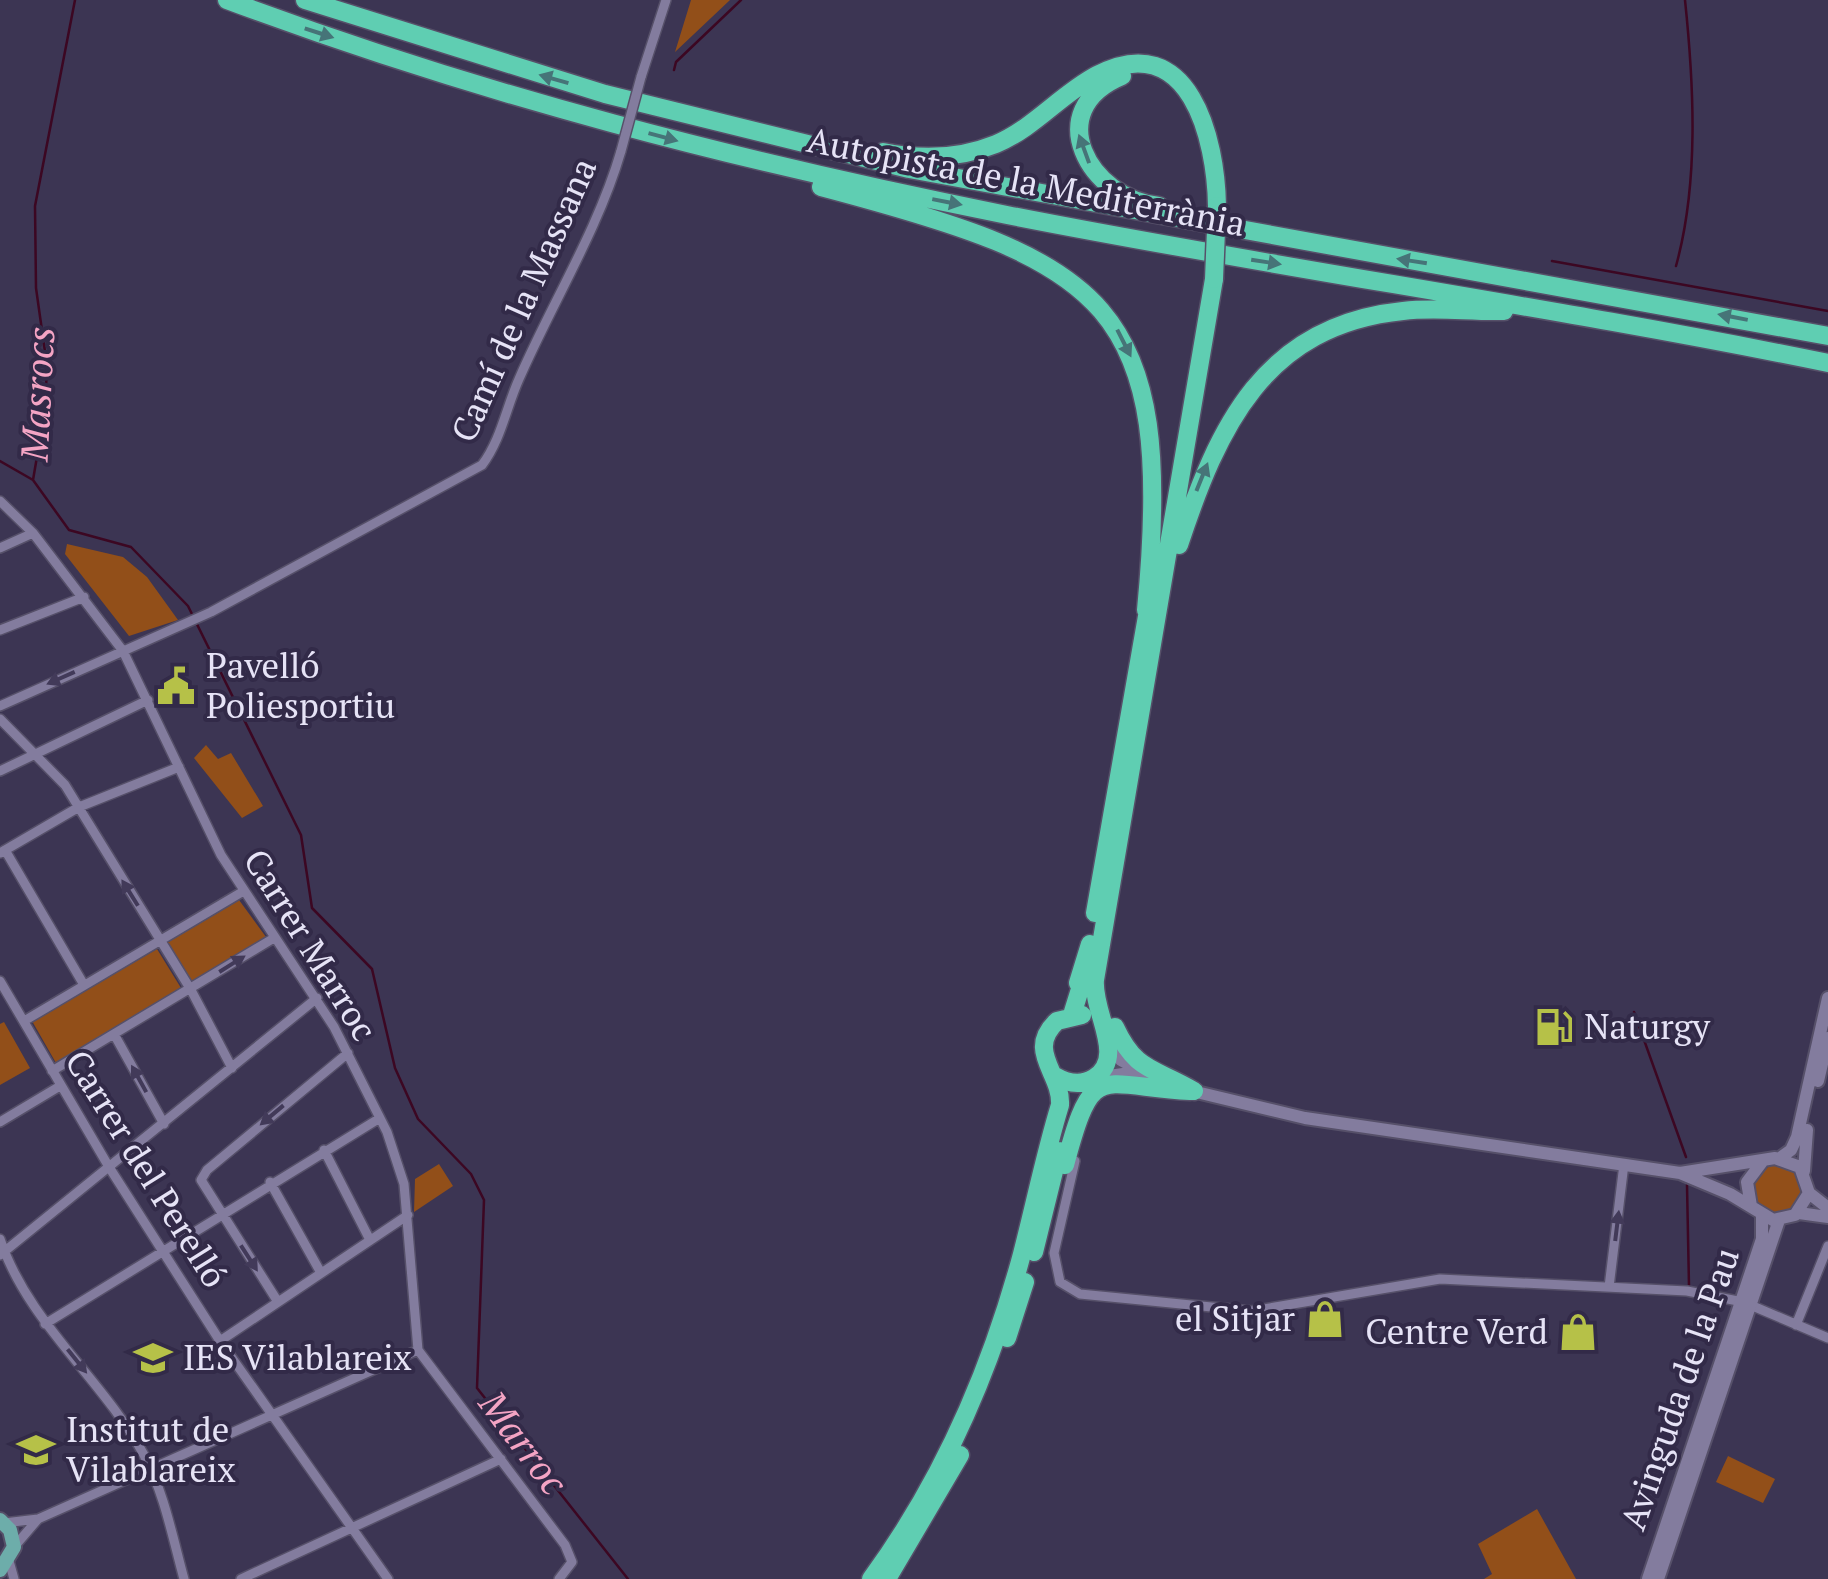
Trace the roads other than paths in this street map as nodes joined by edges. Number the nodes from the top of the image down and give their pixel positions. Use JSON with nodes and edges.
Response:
{"nodes":[{"id":1,"x":227,"y":0,"type":"edge"},
{"id":2,"x":304,"y":0,"type":"edge"},
{"id":3,"x":666,"y":0,"type":"edge"},
{"id":4,"x":648,"y":105,"type":"junction"},
{"id":5,"x":749,"y":159,"type":"junction"},
{"id":6,"x":1213,"y":206,"type":"junction"},
{"id":7,"x":1376,"y":255,"type":"junction"},
{"id":8,"x":1644,"y":326,"type":"junction"},
{"id":9,"x":1828,"y":336,"type":"edge"},
{"id":10,"x":1828,"y":363,"type":"edge"},
{"id":11,"x":0,"y":500,"type":"edge"},
{"id":12,"x":33,"y":533,"type":"junction"},
{"id":13,"x":0,"y":548,"type":"edge"},
{"id":14,"x":84,"y":597,"type":"junction"},
{"id":15,"x":0,"y":630,"type":"edge"},
{"id":16,"x":1150,"y":637,"type":"junction"},
{"id":17,"x":123,"y":652,"type":"junction"},
{"id":18,"x":148,"y":700,"type":"junction"},
{"id":19,"x":0,"y":706,"type":"edge"},
{"id":20,"x":0,"y":719,"type":"edge"},
{"id":21,"x":32,"y":753,"type":"junction"},
{"id":22,"x":179,"y":767,"type":"junction"},
{"id":23,"x":0,"y":771,"type":"edge"},
{"id":24,"x":80,"y":806,"type":"junction"},
{"id":25,"x":2,"y":851,"type":"edge"},
{"id":26,"x":1112,"y":890,"type":"junction"},
{"id":27,"x":242,"y":892,"type":"junction"},
{"id":28,"x":274,"y":938,"type":"junction"},
{"id":29,"x":160,"y":941,"type":"junction"},
{"id":30,"x":1090,"y":944,"type":"junction"},
{"id":31,"x":0,"y":981,"type":"edge"},
{"id":32,"x":84,"y":986,"type":"junction"},
{"id":33,"x":190,"y":990,"type":"junction"},
{"id":34,"x":318,"y":998,"type":"junction"},
{"id":35,"x":1828,"y":998,"type":"edge"},
{"id":36,"x":12,"y":1002,"type":"junction"},
{"id":37,"x":0,"y":1010,"type":"edge"},
{"id":38,"x":1072,"y":1015,"type":"junction"},
{"id":39,"x":24,"y":1020,"type":"junction"},
{"id":40,"x":1100,"y":1024,"type":"junction"},
{"id":41,"x":114,"y":1034,"type":"junction"},
{"id":42,"x":1828,"y":1038,"type":"edge"},
{"id":43,"x":1110,"y":1047,"type":"junction"},
{"id":44,"x":348,"y":1053,"type":"junction"},
{"id":45,"x":232,"y":1068,"type":"junction"},
{"id":46,"x":52,"y":1071,"type":"junction"},
{"id":47,"x":1055,"y":1076,"type":"junction"},
{"id":48,"x":1089,"y":1080,"type":"junction"},
{"id":49,"x":60,"y":1086,"type":"junction"},
{"id":50,"x":1194,"y":1091,"type":"junction"},
{"id":51,"x":380,"y":1118,"type":"junction"},
{"id":52,"x":0,"y":1122,"type":"edge"},
{"id":53,"x":164,"y":1124,"type":"junction"},
{"id":54,"x":1052,"y":1134,"type":"junction"},
{"id":55,"x":1081,"y":1138,"type":"dead end"},
{"id":56,"x":324,"y":1150,"type":"junction"},
{"id":57,"x":1780,"y":1158,"type":"junction"},
{"id":58,"x":1764,"y":1161,"type":"junction"},
{"id":59,"x":1624,"y":1164,"type":"junction"},
{"id":60,"x":109,"y":1167,"type":"junction"},
{"id":61,"x":1804,"y":1171,"type":"junction"},
{"id":62,"x":1680,"y":1172,"type":"junction"},
{"id":63,"x":270,"y":1182,"type":"junction"},
{"id":64,"x":1809,"y":1193,"type":"junction"},
{"id":65,"x":1828,"y":1208,"type":"edge"},
{"id":66,"x":1046,"y":1212,"type":"junction"},
{"id":67,"x":1758,"y":1212,"type":"junction"},
{"id":68,"x":220,"y":1213,"type":"junction"},
{"id":69,"x":1798,"y":1213,"type":"junction"},
{"id":70,"x":408,"y":1215,"type":"junction"},
{"id":71,"x":1828,"y":1217,"type":"edge"},
{"id":72,"x":1779,"y":1220,"type":"junction"},
{"id":73,"x":0,"y":1240,"type":"edge"},
{"id":74,"x":370,"y":1240,"type":"junction"},
{"id":75,"x":1828,"y":1246,"type":"edge"},
{"id":76,"x":163,"y":1250,"type":"junction"},
{"id":77,"x":2,"y":1253,"type":"edge"},
{"id":78,"x":321,"y":1273,"type":"junction"},
{"id":79,"x":1609,"y":1287,"type":"junction"},
{"id":80,"x":278,"y":1302,"type":"junction"},
{"id":81,"x":1743,"y":1303,"type":"junction"},
{"id":82,"x":46,"y":1324,"type":"junction"},
{"id":83,"x":1796,"y":1324,"type":"junction"},
{"id":84,"x":1828,"y":1338,"type":"edge"},
{"id":85,"x":220,"y":1341,"type":"junction"},
{"id":86,"x":418,"y":1350,"type":"junction"},
{"id":87,"x":271,"y":1415,"type":"junction"},
{"id":88,"x":500,"y":1459,"type":"junction"},
{"id":89,"x":149,"y":1467,"type":"junction"},
{"id":90,"x":38,"y":1519,"type":"junction"},
{"id":91,"x":2,"y":1521,"type":"edge"},
{"id":92,"x":352,"y":1529,"type":"junction"},
{"id":93,"x":8,"y":1567,"type":"edge"},
{"id":94,"x":184,"y":1579,"type":"edge"},
{"id":95,"x":241,"y":1579,"type":"edge"},
{"id":96,"x":388,"y":1579,"type":"edge"},
{"id":97,"x":559,"y":1579,"type":"edge"},
{"id":98,"x":871,"y":1579,"type":"edge"},
{"id":99,"x":886,"y":1579,"type":"edge"},
{"id":100,"x":1648,"y":1579,"type":"edge"},
{"id":101,"x":1658,"y":1579,"type":"edge"}],
"edges":[{"from":1,"to":5,"type":"highway","name":"Autopista de la Mediterrània","one_way":true},
{"from":4,"to":2,"type":"highway","name":"Autopista de la Mediterrània","one_way":true},
{"from":3,"to":17,"type":"street","name":"Camí de la Massana","bridge":true},
{"from":4,"to":6,"type":"highway"},
{"from":4,"to":7,"type":"highway","name":"Autopista de la Mediterrània"},
{"from":5,"to":8,"type":"highway","name":"Autopista de la Mediterrània","one_way":true},
{"from":5,"to":16,"type":"highway","one_way":true},
{"from":7,"to":6,"type":"highway","one_way":true},
{"from":6,"to":16,"type":"highway"},
{"from":9,"to":7,"type":"highway","name":"Autopista de la Mediterrània","one_way":true},
{"from":8,"to":10,"type":"highway","name":"Autopista de la Mediterrània"},
{"from":16,"to":8,"type":"highway","one_way":true},
{"from":11,"to":12,"type":"street","name":"Carrer Marroc"},
{"from":12,"to":13,"type":"street"},
{"from":12,"to":14,"type":"street","name":"Carrer Marroc"},
{"from":14,"to":15,"type":"street"},
{"from":14,"to":17,"type":"street","name":"Carrer Marroc"},
{"from":16,"to":26,"type":"highway"},
{"from":16,"to":30,"type":"highway"},
{"from":17,"to":18,"type":"street","name":"Carrer Marroc"},
{"from":17,"to":19,"type":"street","name":"Camí de la Massana","one_way":true},
{"from":18,"to":21,"type":"street"},
{"from":18,"to":22,"type":"street","name":"Carrer Marroc"},
{"from":20,"to":21,"type":"street"},
{"from":21,"to":23,"type":"street"},
{"from":21,"to":24,"type":"street"},
{"from":22,"to":24,"type":"street"},
{"from":22,"to":27,"type":"street","name":"Carrer Marroc"},
{"from":24,"to":25,"type":"street"},
{"from":29,"to":24,"type":"street","one_way":true},
{"from":25,"to":32,"type":"street"},
{"from":26,"to":40,"type":"highway"},
{"from":26,"to":50,"type":"highway"},
{"from":27,"to":28,"type":"street","name":"Carrer Marroc"},
{"from":27,"to":29,"type":"street"},
{"from":33,"to":28,"type":"street","one_way":true},
{"from":28,"to":34,"type":"street","name":"Carrer Marroc"},
{"from":29,"to":32,"type":"street"},
{"from":29,"to":33,"type":"street"},
{"from":30,"to":38,"type":"highway"},
{"from":30,"to":54,"type":"highway"},
{"from":31,"to":36,"type":"street","name":"Carrer del Perelló"},
{"from":32,"to":39,"type":"street"},
{"from":33,"to":41,"type":"street"},
{"from":33,"to":45,"type":"street"},
{"from":34,"to":44,"type":"street","name":"Carrer Marroc"},
{"from":34,"to":45,"type":"street"},
{"from":35,"to":57,"type":"main road"},
{"from":36,"to":37,"type":"street"},
{"from":36,"to":39,"type":"street","name":"Carrer del Perelló"},
{"from":38,"to":40,"type":"highway"},
{"from":38,"to":47,"type":"highway"},
{"from":39,"to":46,"type":"street","name":"Carrer del Perelló"},
{"from":40,"to":43,"type":"highway"},
{"from":41,"to":46,"type":"street"},
{"from":53,"to":41,"type":"street","one_way":true},
{"from":42,"to":61,"type":"main road"},
{"from":43,"to":48,"type":"highway"},
{"from":43,"to":50,"type":"main road"},
{"from":44,"to":51,"type":"street","name":"Carrer Marroc"},
{"from":44,"to":68,"type":"street","one_way":true},
{"from":45,"to":53,"type":"street"},
{"from":46,"to":49,"type":"street","name":"Carrer del Perelló"},
{"from":47,"to":48,"type":"highway"},
{"from":47,"to":54,"type":"highway"},
{"from":48,"to":50,"type":"main road"},
{"from":48,"to":66,"type":"highway"},
{"from":49,"to":52,"type":"street"},
{"from":49,"to":60,"type":"street","name":"Carrer del Perelló"},
{"from":50,"to":59,"type":"main road"},
{"from":50,"to":66,"type":"highway"},
{"from":51,"to":56,"type":"street"},
{"from":51,"to":70,"type":"street","name":"Carrer Marroc"},
{"from":53,"to":60,"type":"street"},
{"from":54,"to":98,"type":"highway"},
{"from":55,"to":79,"type":"street"},
{"from":56,"to":63,"type":"street"},
{"from":56,"to":74,"type":"street"},
{"from":57,"to":58,"type":"main road"},
{"from":57,"to":61,"type":"main road"},
{"from":58,"to":62,"type":"main road"},
{"from":58,"to":67,"type":"main road"},
{"from":59,"to":62,"type":"main road"},
{"from":79,"to":59,"type":"street","one_way":true},
{"from":60,"to":76,"type":"street","name":"Carrer del Perelló"},
{"from":60,"to":77,"type":"street"},
{"from":61,"to":64,"type":"main road"},
{"from":62,"to":67,"type":"main road"},
{"from":63,"to":68,"type":"street"},
{"from":63,"to":78,"type":"street"},
{"from":64,"to":65,"type":"main road"},
{"from":64,"to":69,"type":"main road"},
{"from":66,"to":99,"type":"highway"},
{"from":67,"to":72,"type":"main road"},
{"from":67,"to":81,"type":"main road","name":"Avinguda de la Pau"},
{"from":68,"to":76,"type":"street"},
{"from":68,"to":80,"type":"street","one_way":true},
{"from":69,"to":71,"type":"main road"},
{"from":69,"to":72,"type":"main road"},
{"from":70,"to":74,"type":"street"},
{"from":70,"to":86,"type":"street","name":"Carrer Marroc"},
{"from":72,"to":81,"type":"main road","name":"Avinguda de la Pau"},
{"from":73,"to":77,"type":"street"},
{"from":74,"to":78,"type":"street"},
{"from":75,"to":83,"type":"street"},
{"from":76,"to":82,"type":"street"},
{"from":76,"to":85,"type":"street","name":"Carrer del Perelló"},
{"from":77,"to":82,"type":"street"},
{"from":78,"to":80,"type":"street"},
{"from":79,"to":81,"type":"street"},
{"from":80,"to":85,"type":"street"},
{"from":81,"to":83,"type":"street"},
{"from":81,"to":100,"type":"main road","name":"Avinguda de la Pau"},
{"from":81,"to":101,"type":"main road","name":"Avinguda de la Pau"},
{"from":82,"to":89,"type":"street","one_way":true},
{"from":83,"to":84,"type":"street"},
{"from":85,"to":87,"type":"street","name":"Carrer del Perelló"},
{"from":86,"to":87,"type":"street"},
{"from":86,"to":88,"type":"street"},
{"from":87,"to":89,"type":"street"},
{"from":87,"to":92,"type":"street","name":"Carrer del Perelló"},
{"from":88,"to":92,"type":"street"},
{"from":88,"to":97,"type":"street"},
{"from":89,"to":90,"type":"street"},
{"from":89,"to":94,"type":"street"},
{"from":90,"to":91,"type":"street"},
{"from":90,"to":93,"type":"street"},
{"from":91,"to":93,"type":"main road"},
{"from":92,"to":95,"type":"street"},
{"from":92,"to":96,"type":"street","name":"Carrer del Perelló"}]}
